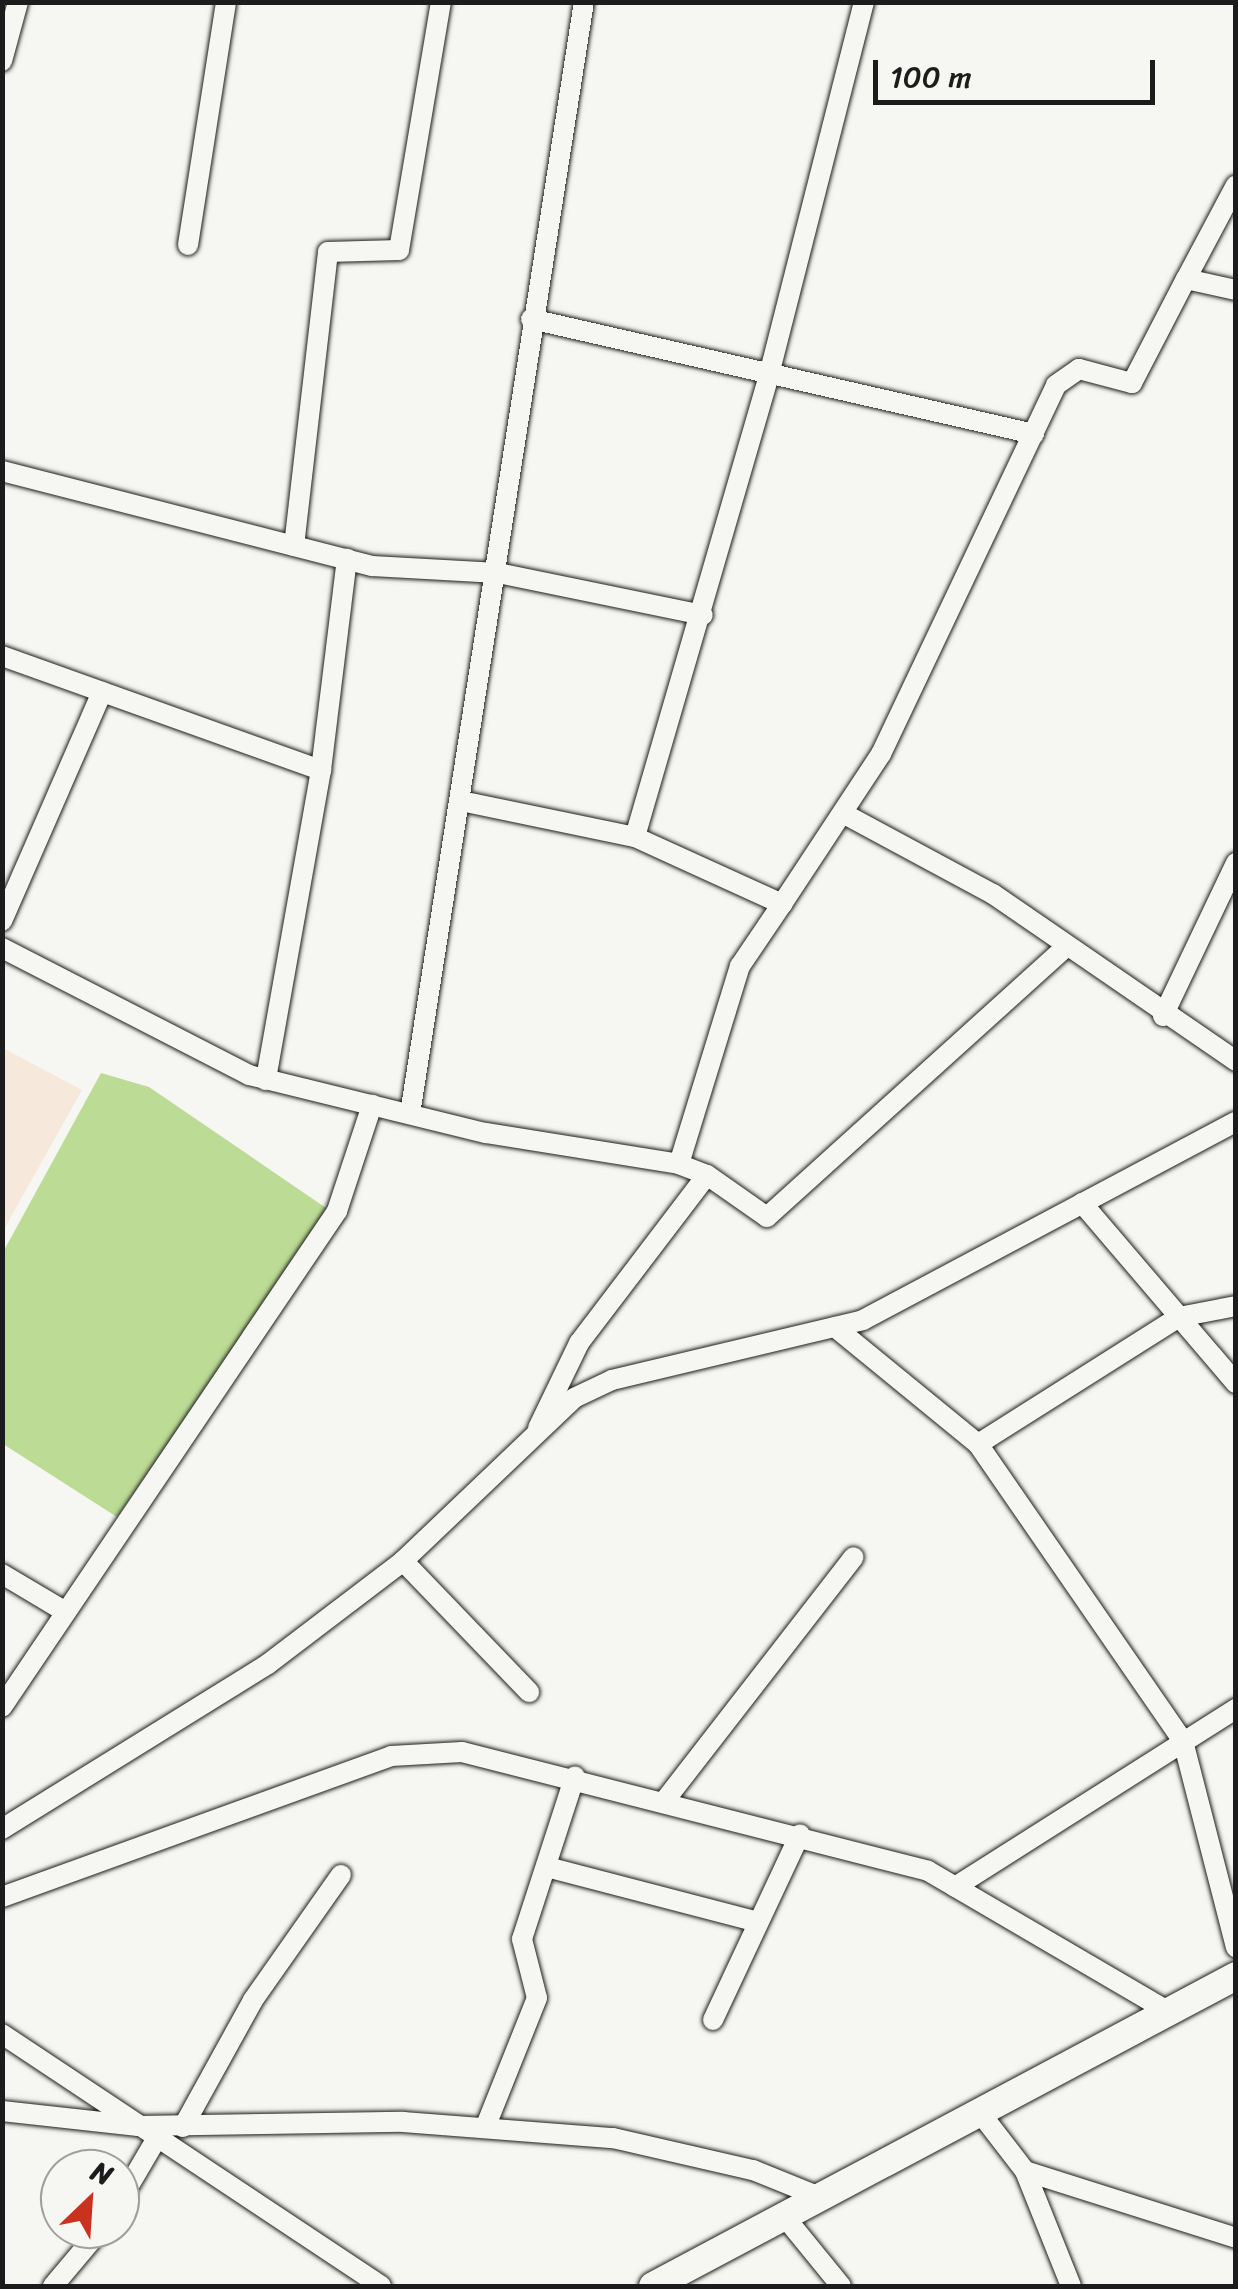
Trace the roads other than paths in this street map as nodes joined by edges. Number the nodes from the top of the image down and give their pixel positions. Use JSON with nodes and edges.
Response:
{"nodes":[{"id":1,"x":18,"y":2,"type":"edge"},
{"id":2,"x":226,"y":2,"type":"edge"},
{"id":3,"x":441,"y":2,"type":"edge"},
{"id":4,"x":584,"y":2,"type":"edge"},
{"id":5,"x":864,"y":2,"type":"edge"},
{"id":6,"x":2,"y":61,"type":"edge"},
{"id":7,"x":1236,"y":185,"type":"edge"},
{"id":8,"x":188,"y":245,"type":"dead end"},
{"id":9,"x":1186,"y":278,"type":"junction"},
{"id":10,"x":1236,"y":290,"type":"edge"},
{"id":11,"x":531,"y":319,"type":"junction"},
{"id":12,"x":770,"y":372,"type":"junction"},
{"id":13,"x":1034,"y":434,"type":"junction"},
{"id":14,"x":2,"y":471,"type":"edge"},
{"id":15,"x":294,"y":546,"type":"junction"},
{"id":16,"x":346,"y":559,"type":"junction"},
{"id":17,"x":498,"y":572,"type":"junction"},
{"id":18,"x":703,"y":615,"type":"junction"},
{"id":19,"x":2,"y":656,"type":"edge"},
{"id":20,"x":102,"y":692,"type":"junction"},
{"id":21,"x":321,"y":770,"type":"junction"},
{"id":22,"x":461,"y":801,"type":"junction"},
{"id":23,"x":848,"y":816,"type":"junction"},
{"id":24,"x":634,"y":837,"type":"junction"},
{"id":25,"x":1236,"y":864,"type":"edge"},
{"id":26,"x":782,"y":904,"type":"junction"},
{"id":27,"x":2,"y":920,"type":"edge"},
{"id":28,"x":1066,"y":947,"type":"junction"},
{"id":29,"x":2,"y":948,"type":"edge"},
{"id":30,"x":1163,"y":1016,"type":"junction"},
{"id":31,"x":1236,"y":1061,"type":"edge"},
{"id":32,"x":266,"y":1080,"type":"junction"},
{"id":33,"x":372,"y":1105,"type":"junction"},
{"id":34,"x":410,"y":1114,"type":"junction"},
{"id":35,"x":1236,"y":1122,"type":"edge"},
{"id":36,"x":679,"y":1164,"type":"junction"},
{"id":37,"x":707,"y":1174,"type":"junction"},
{"id":38,"x":1082,"y":1203,"type":"junction"},
{"id":39,"x":1236,"y":1306,"type":"edge"},
{"id":40,"x":1179,"y":1317,"type":"junction"},
{"id":41,"x":835,"y":1328,"type":"junction"},
{"id":42,"x":1236,"y":1383,"type":"edge"},
{"id":43,"x":535,"y":1436,"type":"junction"},
{"id":44,"x":978,"y":1444,"type":"junction"},
{"id":45,"x":854,"y":1557,"type":"dead end"},
{"id":46,"x":404,"y":1561,"type":"junction"},
{"id":47,"x":2,"y":1574,"type":"edge"},
{"id":48,"x":66,"y":1612,"type":"junction"},
{"id":49,"x":529,"y":1692,"type":"dead end"},
{"id":50,"x":2,"y":1706,"type":"edge"},
{"id":51,"x":1236,"y":1709,"type":"edge"},
{"id":52,"x":1183,"y":1742,"type":"junction"},
{"id":53,"x":575,"y":1776,"type":"junction"},
{"id":54,"x":666,"y":1799,"type":"junction"},
{"id":55,"x":2,"y":1829,"type":"edge"},
{"id":56,"x":800,"y":1834,"type":"junction"},
{"id":57,"x":547,"y":1866,"type":"junction"},
{"id":58,"x":341,"y":1875,"type":"dead end"},
{"id":59,"x":955,"y":1887,"type":"junction"},
{"id":60,"x":2,"y":1896,"type":"edge"},
{"id":61,"x":758,"y":1922,"type":"junction"},
{"id":62,"x":1236,"y":1947,"type":"edge"},
{"id":63,"x":1236,"y":1976,"type":"edge"},
{"id":64,"x":1164,"y":2009,"type":"junction"},
{"id":65,"x":713,"y":2020,"type":"dead end"},
{"id":66,"x":2,"y":2034,"type":"edge"},
{"id":67,"x":978,"y":2110,"type":"junction"},
{"id":68,"x":2,"y":2111,"type":"edge"},
{"id":69,"x":138,"y":2126,"type":"junction"},
{"id":70,"x":183,"y":2127,"type":"junction"},
{"id":71,"x":485,"y":2128,"type":"junction"},
{"id":72,"x":157,"y":2138,"type":"junction"},
{"id":73,"x":140,"y":2166,"type":"edge"},
{"id":74,"x":1026,"y":2171,"type":"junction"},
{"id":75,"x":822,"y":2198,"type":"junction"},
{"id":76,"x":784,"y":2216,"type":"junction"},
{"id":77,"x":1236,"y":2238,"type":"edge"},
{"id":78,"x":84,"y":2249,"type":"edge"},
{"id":79,"x":668,"y":2283,"type":"edge"},
{"id":80,"x":52,"y":2286,"type":"edge"},
{"id":81,"x":381,"y":2286,"type":"edge"},
{"id":82,"x":841,"y":2286,"type":"edge"},
{"id":83,"x":1071,"y":2286,"type":"edge"}],
"edges":[{"from":1,"to":6,"type":"street"},
{"from":2,"to":8,"type":"street"},
{"from":3,"to":15,"type":"street"},
{"from":4,"to":11,"type":"street"},
{"from":5,"to":12,"type":"street"},
{"from":7,"to":9,"type":"street"},
{"from":9,"to":10,"type":"street"},
{"from":9,"to":13,"type":"street"},
{"from":11,"to":12,"type":"street"},
{"from":11,"to":17,"type":"street"},
{"from":12,"to":13,"type":"street"},
{"from":12,"to":18,"type":"street"},
{"from":13,"to":23,"type":"street"},
{"from":14,"to":15,"type":"street"},
{"from":15,"to":16,"type":"street"},
{"from":16,"to":17,"type":"street"},
{"from":16,"to":21,"type":"street"},
{"from":17,"to":18,"type":"street"},
{"from":17,"to":22,"type":"street"},
{"from":18,"to":24,"type":"street"},
{"from":19,"to":20,"type":"street"},
{"from":20,"to":21,"type":"street"},
{"from":20,"to":27,"type":"street"},
{"from":21,"to":32,"type":"street"},
{"from":22,"to":24,"type":"street"},
{"from":22,"to":34,"type":"street"},
{"from":23,"to":26,"type":"street"},
{"from":23,"to":28,"type":"street"},
{"from":24,"to":26,"type":"street"},
{"from":25,"to":30,"type":"street"},
{"from":26,"to":36,"type":"street"},
{"from":28,"to":30,"type":"street"},
{"from":28,"to":37,"type":"street"},
{"from":29,"to":32,"type":"street"},
{"from":30,"to":31,"type":"street"},
{"from":32,"to":33,"type":"street"},
{"from":33,"to":34,"type":"street"},
{"from":33,"to":48,"type":"street"},
{"from":34,"to":36,"type":"street"},
{"from":35,"to":38,"type":"street"},
{"from":36,"to":37,"type":"street"},
{"from":37,"to":43,"type":"street"},
{"from":38,"to":40,"type":"street"},
{"from":38,"to":41,"type":"street"},
{"from":39,"to":40,"type":"street"},
{"from":40,"to":42,"type":"street"},
{"from":40,"to":44,"type":"street"},
{"from":41,"to":43,"type":"street"},
{"from":41,"to":44,"type":"street"},
{"from":43,"to":46,"type":"street"},
{"from":44,"to":52,"type":"street"},
{"from":45,"to":54,"type":"street"},
{"from":46,"to":49,"type":"street"},
{"from":46,"to":55,"type":"street"},
{"from":47,"to":48,"type":"street"},
{"from":48,"to":50,"type":"street"},
{"from":51,"to":52,"type":"street"},
{"from":52,"to":59,"type":"street"},
{"from":52,"to":62,"type":"street"},
{"from":53,"to":54,"type":"street"},
{"from":53,"to":57,"type":"street"},
{"from":53,"to":60,"type":"street"},
{"from":54,"to":56,"type":"street"},
{"from":56,"to":59,"type":"street"},
{"from":56,"to":61,"type":"street"},
{"from":57,"to":61,"type":"street"},
{"from":57,"to":71,"type":"street"},
{"from":58,"to":70,"type":"street"},
{"from":59,"to":64,"type":"street"},
{"from":61,"to":65,"type":"street"},
{"from":63,"to":64,"type":"street"},
{"from":64,"to":67,"type":"street"},
{"from":66,"to":69,"type":"street"},
{"from":67,"to":74,"type":"street"},
{"from":67,"to":75,"type":"street"},
{"from":68,"to":69,"type":"street"},
{"from":69,"to":70,"type":"street"},
{"from":69,"to":72,"type":"street"},
{"from":70,"to":71,"type":"street"},
{"from":71,"to":75,"type":"street"},
{"from":72,"to":73,"type":"street"},
{"from":72,"to":81,"type":"street"},
{"from":74,"to":77,"type":"street"},
{"from":74,"to":83,"type":"street"},
{"from":75,"to":76,"type":"street"},
{"from":76,"to":79,"type":"street"},
{"from":76,"to":82,"type":"street"},
{"from":78,"to":80,"type":"street"}]}
